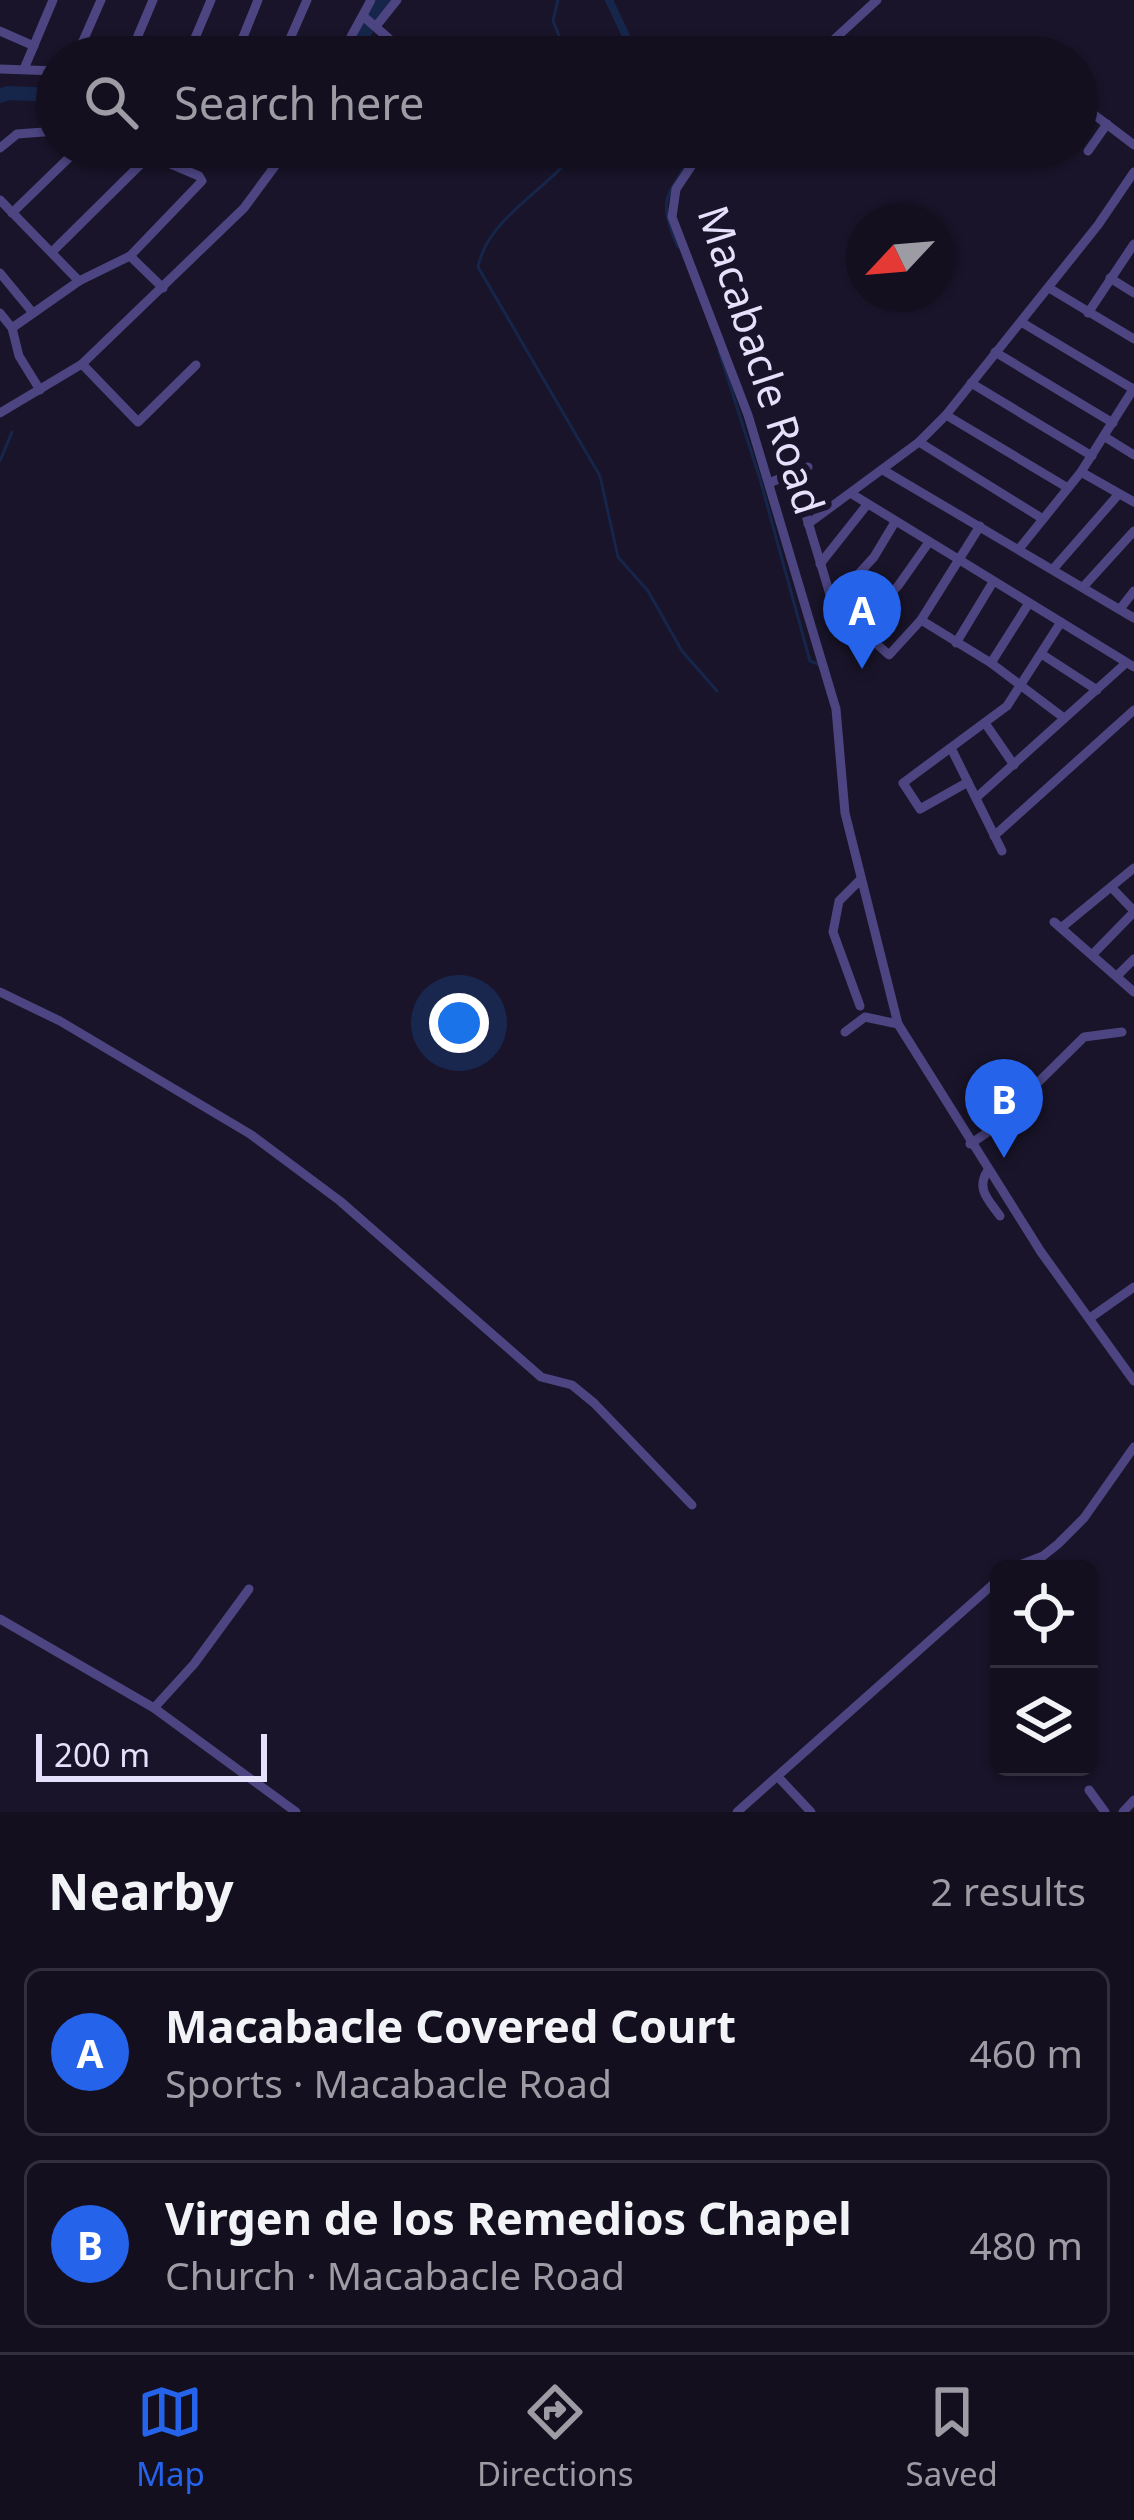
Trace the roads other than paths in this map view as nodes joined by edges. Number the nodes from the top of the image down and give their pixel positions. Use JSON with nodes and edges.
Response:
{"nodes":[{"id":1,"x":53,"y":0,"type":"edge"},
{"id":2,"x":101,"y":0,"type":"edge"},
{"id":3,"x":153,"y":0,"type":"edge"},
{"id":4,"x":211,"y":0,"type":"edge"},
{"id":5,"x":258,"y":0,"type":"edge"},
{"id":6,"x":307,"y":0,"type":"edge"},
{"id":7,"x":371,"y":0,"type":"edge"},
{"id":8,"x":397,"y":0,"type":"edge"},
{"id":9,"x":877,"y":0,"type":"edge"},
{"id":10,"x":370,"y":21,"type":"junction"},
{"id":11,"x":0,"y":31,"type":"edge"},
{"id":12,"x":38,"y":36,"type":"edge"},
{"id":13,"x":85,"y":36,"type":"edge"},
{"id":14,"x":138,"y":36,"type":"edge"},
{"id":15,"x":196,"y":36,"type":"edge"},
{"id":16,"x":243,"y":36,"type":"edge"},
{"id":17,"x":291,"y":36,"type":"edge"},
{"id":18,"x":356,"y":36,"type":"edge"},
{"id":19,"x":387,"y":36,"type":"edge"},
{"id":20,"x":838,"y":36,"type":"edge"},
{"id":21,"x":36,"y":41,"type":"edge"},
{"id":22,"x":34,"y":46,"type":"junction"},
{"id":23,"x":0,"y":69,"type":"edge"},
{"id":24,"x":24,"y":69,"type":"junction"},
{"id":25,"x":36,"y":70,"type":"edge"},
{"id":26,"x":1098,"y":117,"type":"edge"},
{"id":27,"x":1107,"y":124,"type":"junction"},
{"id":28,"x":36,"y":133,"type":"edge"},
{"id":29,"x":1098,"y":137,"type":"edge"},
{"id":30,"x":1134,"y":145,"type":"edge"},
{"id":31,"x":0,"y":148,"type":"edge"},
{"id":32,"x":58,"y":168,"type":"edge"},
{"id":33,"x":137,"y":168,"type":"edge"},
{"id":34,"x":180,"y":168,"type":"edge"},
{"id":35,"x":274,"y":168,"type":"edge"},
{"id":36,"x":690,"y":168,"type":"edge"},
{"id":37,"x":1134,"y":172,"type":"edge"},
{"id":38,"x":0,"y":200,"type":"edge"},
{"id":39,"x":12,"y":213,"type":"junction"},
{"id":40,"x":1133,"y":247,"type":"edge"},
{"id":41,"x":52,"y":252,"type":"junction"},
{"id":42,"x":130,"y":256,"type":"junction"},
{"id":43,"x":0,"y":273,"type":"edge"},
{"id":44,"x":1110,"y":278,"type":"junction"},
{"id":45,"x":79,"y":281,"type":"junction"},
{"id":46,"x":163,"y":288,"type":"junction"},
{"id":47,"x":1049,"y":288,"type":"junction"},
{"id":48,"x":1134,"y":293,"type":"edge"},
{"id":49,"x":0,"y":313,"type":"edge"},
{"id":50,"x":33,"y":313,"type":"junction"},
{"id":51,"x":1088,"y":313,"type":"junction"},
{"id":52,"x":1021,"y":322,"type":"junction"},
{"id":53,"x":11,"y":328,"type":"junction"},
{"id":54,"x":1134,"y":339,"type":"edge"},
{"id":55,"x":995,"y":352,"type":"junction"},
{"id":56,"x":82,"y":364,"type":"junction"},
{"id":57,"x":196,"y":365,"type":"dead end"},
{"id":58,"x":970,"y":383,"type":"junction"},
{"id":59,"x":1134,"y":389,"type":"edge"},
{"id":60,"x":40,"y":390,"type":"junction"},
{"id":61,"x":0,"y":412,"type":"edge"},
{"id":62,"x":946,"y":415,"type":"junction"},
{"id":63,"x":1113,"y":423,"type":"junction"},
{"id":64,"x":1105,"y":437,"type":"junction"},
{"id":65,"x":919,"y":442,"type":"junction"},
{"id":66,"x":1134,"y":455,"type":"edge"},
{"id":67,"x":1092,"y":456,"type":"junction"},
{"id":68,"x":808,"y":467,"type":"dead end"},
{"id":69,"x":884,"y":470,"type":"junction"},
{"id":70,"x":1081,"y":472,"type":"junction"},
{"id":71,"x":769,"y":483,"type":"junction"},
{"id":72,"x":1068,"y":488,"type":"junction"},
{"id":73,"x":852,"y":494,"type":"junction"},
{"id":74,"x":1118,"y":495,"type":"junction"},
{"id":75,"x":1134,"y":502,"type":"edge"},
{"id":76,"x":866,"y":506,"type":"junction"},
{"id":77,"x":804,"y":509,"type":"dead end"},
{"id":78,"x":1043,"y":520,"type":"junction"},
{"id":79,"x":896,"y":523,"type":"junction"},
{"id":80,"x":808,"y":524,"type":"junction"},
{"id":81,"x":980,"y":526,"type":"junction"},
{"id":82,"x":1134,"y":531,"type":"edge"},
{"id":83,"x":928,"y":542,"type":"junction"},
{"id":84,"x":1019,"y":549,"type":"junction"},
{"id":85,"x":960,"y":559,"type":"junction"},
{"id":86,"x":820,"y":564,"type":"junction"},
{"id":87,"x":1054,"y":568,"type":"junction"},
{"id":88,"x":993,"y":582,"type":"junction"},
{"id":89,"x":1084,"y":586,"type":"junction"},
{"id":90,"x":1134,"y":591,"type":"edge"},
{"id":91,"x":832,"y":603,"type":"junction"},
{"id":92,"x":1029,"y":603,"type":"junction"},
{"id":93,"x":1120,"y":609,"type":"junction"},
{"id":94,"x":1134,"y":617,"type":"edge"},
{"id":95,"x":921,"y":620,"type":"junction"},
{"id":96,"x":1061,"y":622,"type":"junction"},
{"id":97,"x":859,"y":628,"type":"junction"},
{"id":98,"x":956,"y":643,"type":"junction"},
{"id":99,"x":1043,"y":655,"type":"junction"},
{"id":100,"x":991,"y":663,"type":"junction"},
{"id":101,"x":1130,"y":665,"type":"edge"},
{"id":102,"x":1022,"y":687,"type":"junction"},
{"id":103,"x":1096,"y":690,"type":"junction"},
{"id":104,"x":1134,"y":710,"type":"edge"},
{"id":105,"x":1064,"y":718,"type":"junction"},
{"id":106,"x":985,"y":723,"type":"junction"},
{"id":107,"x":950,"y":748,"type":"junction"},
{"id":108,"x":1014,"y":765,"type":"junction"},
{"id":109,"x":968,"y":782,"type":"junction"},
{"id":110,"x":976,"y":799,"type":"junction"},
{"id":111,"x":994,"y":836,"type":"junction"},
{"id":112,"x":1002,"y":851,"type":"dead end"},
{"id":113,"x":1134,"y":868,"type":"edge"},
{"id":114,"x":861,"y":879,"type":"junction"},
{"id":115,"x":1112,"y":888,"type":"junction"},
{"id":116,"x":1134,"y":912,"type":"edge"},
{"id":117,"x":1092,"y":955,"type":"junction"},
{"id":118,"x":1134,"y":959,"type":"edge"},
{"id":119,"x":1117,"y":976,"type":"junction"},
{"id":120,"x":0,"y":992,"type":"edge"},
{"id":121,"x":1134,"y":992,"type":"edge"},
{"id":122,"x":860,"y":1006,"type":"dead end"},
{"id":123,"x":898,"y":1024,"type":"junction"},
{"id":124,"x":845,"y":1032,"type":"dead end"},
{"id":125,"x":1122,"y":1032,"type":"dead end"},
{"id":126,"x":970,"y":1144,"type":"junction"},
{"id":127,"x":988,"y":1171,"type":"junction"},
{"id":128,"x":1000,"y":1216,"type":"dead end"},
{"id":129,"x":1134,"y":1287,"type":"edge"},
{"id":130,"x":1090,"y":1318,"type":"junction"},
{"id":131,"x":1134,"y":1381,"type":"edge"},
{"id":132,"x":1134,"y":1447,"type":"edge"},
{"id":133,"x":692,"y":1505,"type":"dead end"},
{"id":134,"x":1033,"y":1560,"type":"edge"},
{"id":135,"x":990,"y":1587,"type":"edge"},
{"id":136,"x":249,"y":1589,"type":"dead end"},
{"id":137,"x":0,"y":1619,"type":"edge"},
{"id":138,"x":154,"y":1708,"type":"junction"},
{"id":139,"x":779,"y":1778,"type":"junction"},
{"id":140,"x":1089,"y":1790,"type":"dead end"},
{"id":141,"x":1134,"y":1800,"type":"edge"},
{"id":142,"x":296,"y":1812,"type":"edge"},
{"id":143,"x":737,"y":1812,"type":"edge"},
{"id":144,"x":812,"y":1812,"type":"edge"},
{"id":145,"x":1105,"y":1812,"type":"edge"},
{"id":146,"x":1123,"y":1812,"type":"edge"}],
"edges":[{"from":1,"to":12,"type":"street"},
{"from":2,"to":13,"type":"street"},
{"from":3,"to":14,"type":"street"},
{"from":4,"to":15,"type":"street"},
{"from":5,"to":16,"type":"street"},
{"from":6,"to":17,"type":"street"},
{"from":7,"to":10,"type":"street"},
{"from":8,"to":10,"type":"street"},
{"from":9,"to":20,"type":"street"},
{"from":10,"to":18,"type":"street"},
{"from":10,"to":19,"type":"street"},
{"from":11,"to":22,"type":"street"},
{"from":21,"to":22,"type":"street"},
{"from":22,"to":24,"type":"street"},
{"from":23,"to":24,"type":"street"},
{"from":24,"to":25,"type":"street"},
{"from":26,"to":27,"type":"street"},
{"from":27,"to":29,"type":"street"},
{"from":27,"to":30,"type":"street"},
{"from":28,"to":31,"type":"street"},
{"from":32,"to":39,"type":"street"},
{"from":33,"to":41,"type":"street"},
{"from":34,"to":42,"type":"street"},
{"from":35,"to":46,"type":"street"},
{"from":36,"to":71,"type":"street","name":"Macabacle Road"},
{"from":37,"to":47,"type":"street"},
{"from":38,"to":39,"type":"street"},
{"from":39,"to":41,"type":"street"},
{"from":40,"to":44,"type":"street"},
{"from":41,"to":45,"type":"street"},
{"from":42,"to":45,"type":"street"},
{"from":42,"to":46,"type":"street"},
{"from":43,"to":50,"type":"street"},
{"from":44,"to":48,"type":"street"},
{"from":44,"to":51,"type":"street"},
{"from":45,"to":50,"type":"street"},
{"from":46,"to":56,"type":"street"},
{"from":47,"to":51,"type":"street"},
{"from":47,"to":52,"type":"street"},
{"from":49,"to":53,"type":"street"},
{"from":50,"to":53,"type":"street"},
{"from":51,"to":54,"type":"street"},
{"from":52,"to":55,"type":"street"},
{"from":52,"to":59,"type":"street"},
{"from":53,"to":60,"type":"street"},
{"from":55,"to":58,"type":"street"},
{"from":55,"to":63,"type":"street"},
{"from":56,"to":57,"type":"street"},
{"from":56,"to":60,"type":"street"},
{"from":58,"to":62,"type":"street"},
{"from":58,"to":67,"type":"street"},
{"from":59,"to":63,"type":"street"},
{"from":60,"to":61,"type":"street"},
{"from":62,"to":65,"type":"street"},
{"from":62,"to":72,"type":"street"},
{"from":63,"to":64,"type":"street"},
{"from":64,"to":66,"type":"street"},
{"from":64,"to":67,"type":"street"},
{"from":65,"to":69,"type":"street"},
{"from":65,"to":78,"type":"street"},
{"from":67,"to":70,"type":"street"},
{"from":68,"to":71,"type":"street"},
{"from":69,"to":73,"type":"street"},
{"from":69,"to":81,"type":"street"},
{"from":70,"to":72,"type":"street"},
{"from":70,"to":74,"type":"street"},
{"from":71,"to":114,"type":"street","name":"Macabacle Road"},
{"from":72,"to":78,"type":"street"},
{"from":73,"to":76,"type":"street"},
{"from":73,"to":80,"type":"street"},
{"from":74,"to":75,"type":"street"},
{"from":74,"to":87,"type":"street"},
{"from":76,"to":79,"type":"street"},
{"from":76,"to":86,"type":"street"},
{"from":77,"to":80,"type":"street"},
{"from":78,"to":84,"type":"street"},
{"from":79,"to":83,"type":"street"},
{"from":79,"to":91,"type":"street"},
{"from":80,"to":86,"type":"street"},
{"from":81,"to":84,"type":"street"},
{"from":81,"to":85,"type":"street"},
{"from":82,"to":89,"type":"street"},
{"from":83,"to":85,"type":"street"},
{"from":83,"to":97,"type":"street"},
{"from":84,"to":87,"type":"street"},
{"from":85,"to":88,"type":"street"},
{"from":85,"to":95,"type":"street"},
{"from":86,"to":91,"type":"street"},
{"from":87,"to":89,"type":"street"},
{"from":88,"to":92,"type":"street"},
{"from":88,"to":98,"type":"street"},
{"from":89,"to":93,"type":"street"},
{"from":90,"to":93,"type":"street"},
{"from":91,"to":97,"type":"street"},
{"from":92,"to":96,"type":"street"},
{"from":92,"to":100,"type":"street"},
{"from":93,"to":94,"type":"street"},
{"from":95,"to":97,"type":"street"},
{"from":95,"to":98,"type":"street"},
{"from":96,"to":99,"type":"street"},
{"from":96,"to":101,"type":"street"},
{"from":98,"to":100,"type":"street"},
{"from":99,"to":102,"type":"street"},
{"from":99,"to":103,"type":"street"},
{"from":100,"to":102,"type":"street"},
{"from":101,"to":103,"type":"street"},
{"from":102,"to":105,"type":"street"},
{"from":102,"to":106,"type":"street"},
{"from":103,"to":105,"type":"street"},
{"from":104,"to":111,"type":"street"},
{"from":105,"to":108,"type":"street"},
{"from":106,"to":107,"type":"street"},
{"from":106,"to":108,"type":"street"},
{"from":107,"to":109,"type":"street"},
{"from":107,"to":109,"type":"street"},
{"from":108,"to":110,"type":"street"},
{"from":109,"to":110,"type":"street"},
{"from":110,"to":111,"type":"street"},
{"from":111,"to":112,"type":"street"},
{"from":113,"to":115,"type":"street"},
{"from":114,"to":122,"type":"street"},
{"from":114,"to":123,"type":"street","name":"Macabacle Road"},
{"from":115,"to":116,"type":"street"},
{"from":115,"to":117,"type":"street"},
{"from":116,"to":117,"type":"street"},
{"from":117,"to":119,"type":"street"},
{"from":118,"to":119,"type":"street"},
{"from":119,"to":121,"type":"street"},
{"from":120,"to":133,"type":"street"},
{"from":123,"to":124,"type":"street"},
{"from":123,"to":126,"type":"street","name":"Macabacle Road"},
{"from":125,"to":126,"type":"street"},
{"from":126,"to":127,"type":"street","name":"Macabacle Road"},
{"from":127,"to":128,"type":"street"},
{"from":127,"to":130,"type":"street","name":"Macabacle Road"},
{"from":129,"to":130,"type":"street"},
{"from":130,"to":131,"type":"street","name":"Macabacle Road"},
{"from":132,"to":134,"type":"street"},
{"from":135,"to":139,"type":"street"},
{"from":136,"to":138,"type":"street"},
{"from":137,"to":138,"type":"street"},
{"from":138,"to":142,"type":"street"},
{"from":139,"to":143,"type":"street"},
{"from":139,"to":144,"type":"street"},
{"from":140,"to":145,"type":"street"},
{"from":141,"to":146,"type":"street"}]}
